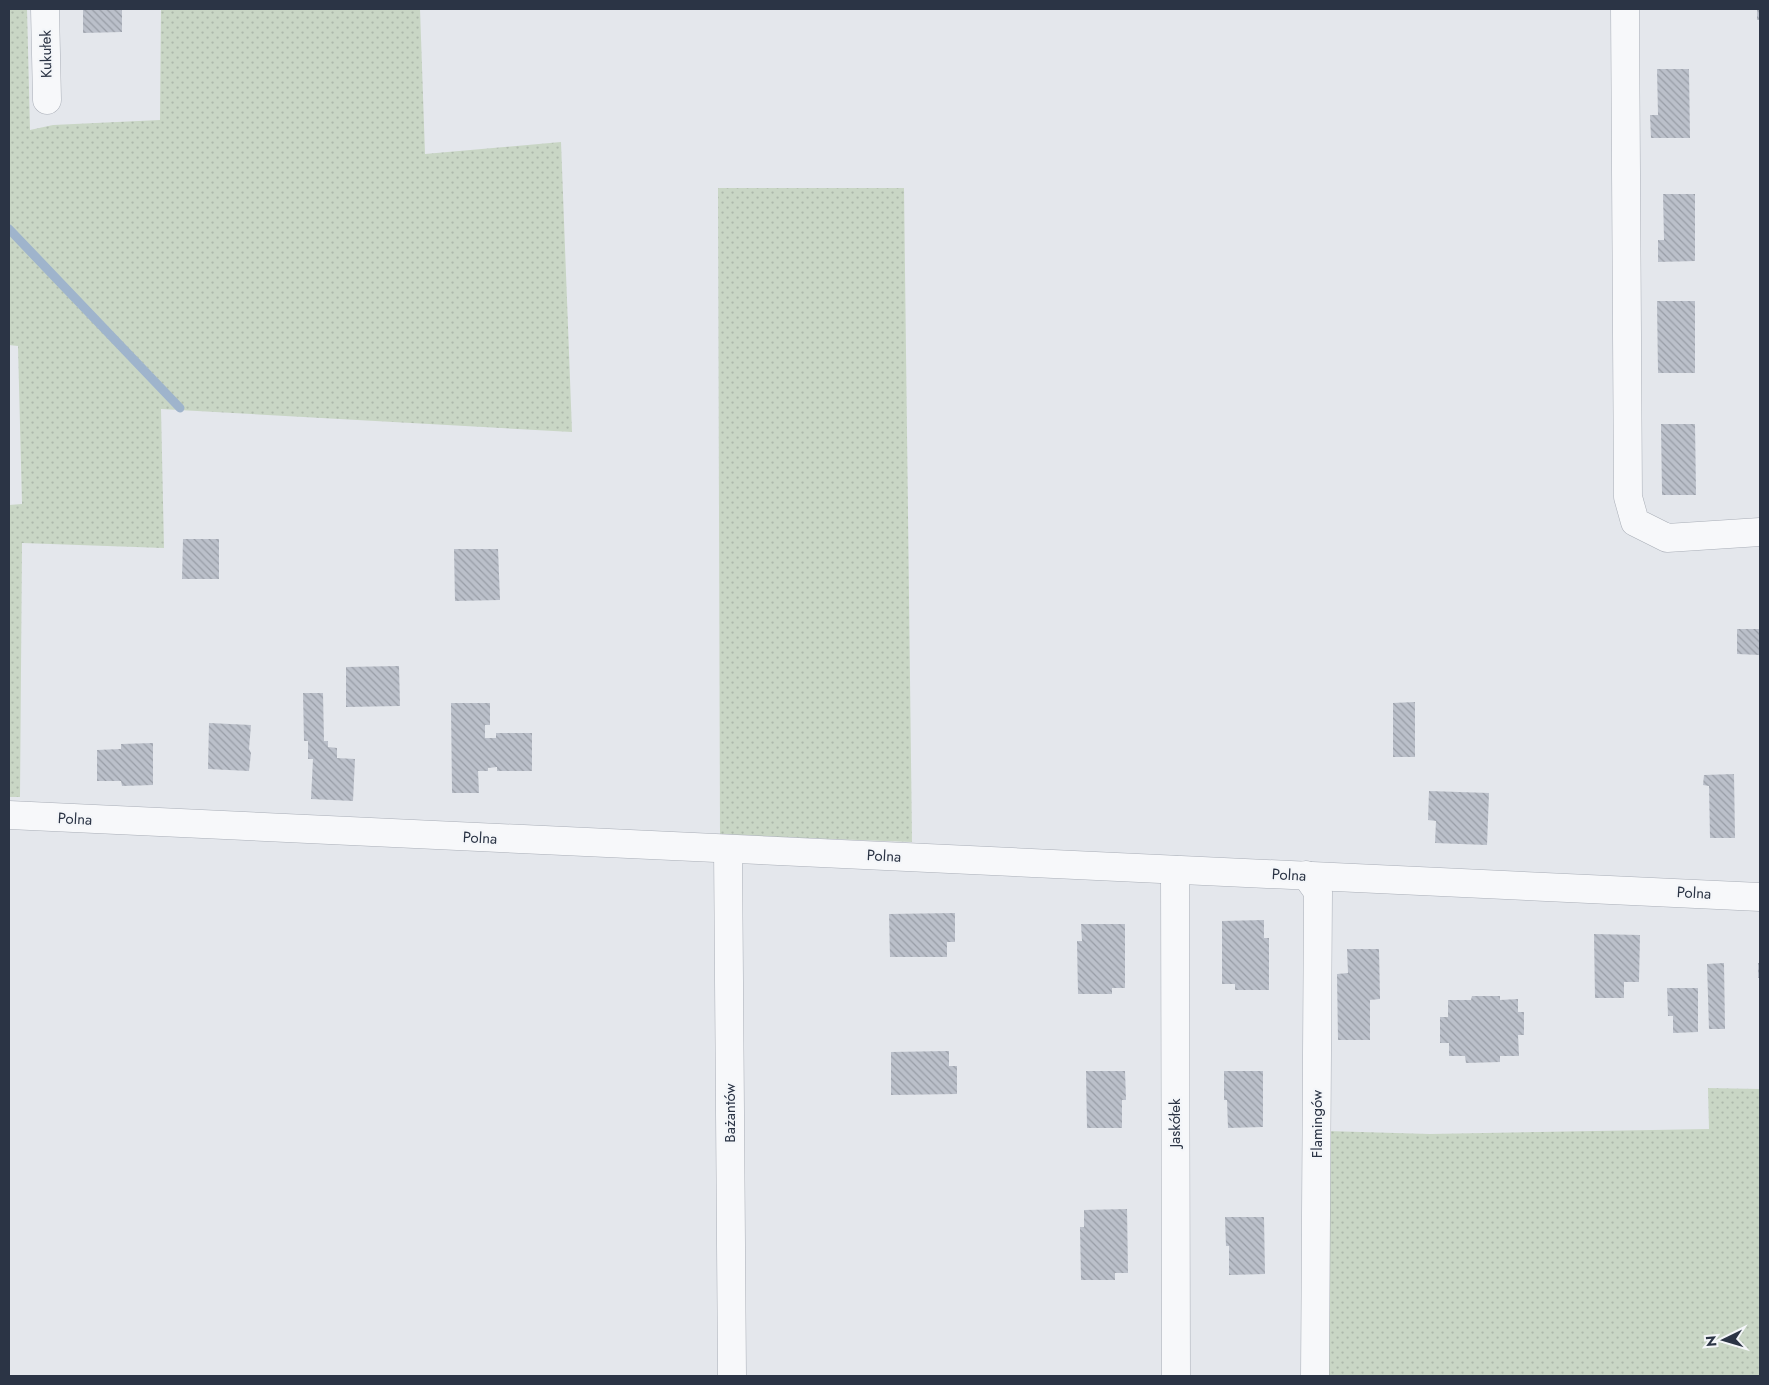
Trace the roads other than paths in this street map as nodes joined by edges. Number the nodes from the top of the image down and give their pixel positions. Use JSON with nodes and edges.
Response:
{"nodes":[{"id":1,"x":45,"y":9,"type":"edge"},
{"id":2,"x":1625,"y":9,"type":"edge"},
{"id":3,"x":47,"y":100,"type":"dead end"},
{"id":4,"x":1760,"y":532,"type":"edge"},
{"id":5,"x":9,"y":816,"type":"edge"},
{"id":6,"x":728,"y":849,"type":"junction"},
{"id":7,"x":1175,"y":870,"type":"junction"},
{"id":8,"x":1306,"y":876,"type":"junction"},
{"id":9,"x":1760,"y":896,"type":"edge"},
{"id":10,"x":732,"y":1376,"type":"edge"},
{"id":11,"x":1176,"y":1376,"type":"edge"},
{"id":12,"x":1315,"y":1376,"type":"edge"}],
"edges":[{"from":1,"to":3,"type":"street","name":"Kukułek"},
{"from":2,"to":4,"type":"street"},
{"from":5,"to":6,"type":"street","name":"Polna"},
{"from":6,"to":7,"type":"street","name":"Polna"},
{"from":6,"to":10,"type":"street","name":"Bażantów"},
{"from":7,"to":8,"type":"street","name":"Polna"},
{"from":7,"to":11,"type":"street","name":"Jaskółek"},
{"from":8,"to":9,"type":"street","name":"Polna"},
{"from":8,"to":12,"type":"street","name":"Flamingów"}]}
